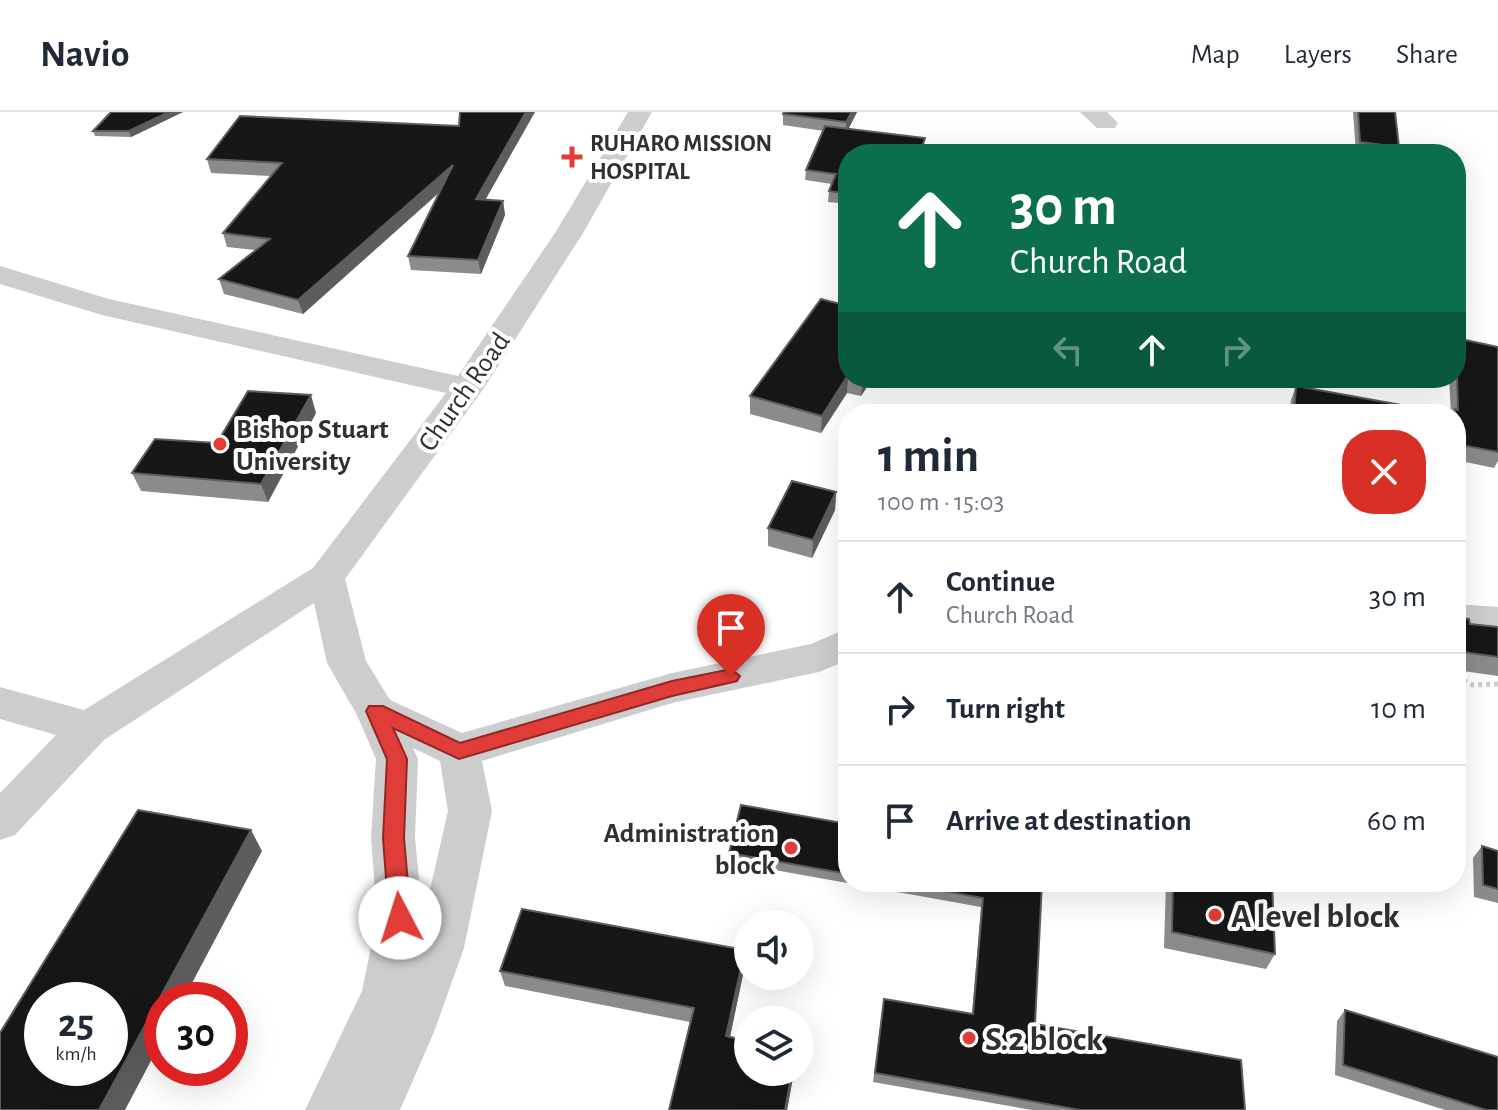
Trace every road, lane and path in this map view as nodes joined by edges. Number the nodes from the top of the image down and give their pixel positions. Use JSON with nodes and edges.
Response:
{"nodes":[{"id":1,"x":640,"y":112,"type":"edge"},
{"id":2,"x":0,"y":275,"type":"edge"},
{"id":3,"x":468,"y":388,"type":"junction"},
{"id":4,"x":326,"y":577,"type":"junction"},
{"id":5,"x":1466,"y":619,"type":"edge"},
{"id":6,"x":1498,"y":621,"type":"edge"},
{"id":7,"x":838,"y":648,"type":"edge"},
{"id":8,"x":1466,"y":682,"type":"edge"},
{"id":9,"x":1498,"y":684,"type":"edge"},
{"id":10,"x":0,"y":703,"type":"edge"},
{"id":11,"x":376,"y":711,"type":"junction"},
{"id":12,"x":89,"y":728,"type":"junction"},
{"id":13,"x":459,"y":751,"type":"junction"},
{"id":14,"x":0,"y":822,"type":"edge"},
{"id":15,"x":331,"y":1110,"type":"edge"},
{"id":16,"x":374,"y":1110,"type":"edge"}],
"edges":[{"from":1,"to":3,"type":"street","name":"Church Road"},
{"from":2,"to":3,"type":"street"},
{"from":3,"to":4,"type":"street","name":"Church Road"},
{"from":4,"to":11,"type":"street"},
{"from":4,"to":12,"type":"street","name":"Church Road"},
{"from":5,"to":6,"type":"street"},
{"from":7,"to":13,"type":"street"},
{"from":8,"to":9,"type":"path"},
{"from":10,"to":12,"type":"street"},
{"from":11,"to":13,"type":"street"},
{"from":11,"to":15,"type":"street"},
{"from":12,"to":14,"type":"street","name":"Church Road"},
{"from":13,"to":16,"type":"street"}]}
